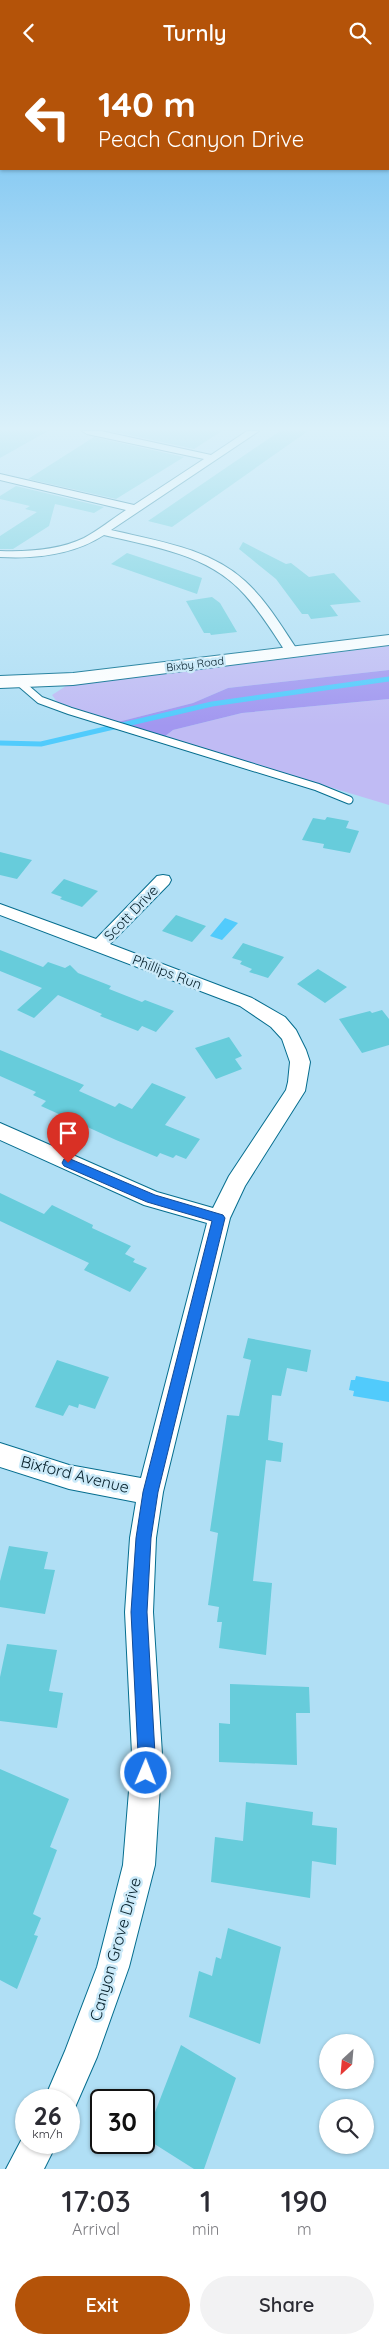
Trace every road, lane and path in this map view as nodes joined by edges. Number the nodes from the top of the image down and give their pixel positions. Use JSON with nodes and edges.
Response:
{"nodes":[{"id":1,"x":105,"y":529,"type":"edge"},
{"id":2,"x":102,"y":531,"type":"junction"},
{"id":3,"x":0,"y":554,"type":"edge"},
{"id":4,"x":389,"y":641,"type":"edge"},
{"id":5,"x":292,"y":651,"type":"junction"},
{"id":6,"x":0,"y":682,"type":"edge"},
{"id":7,"x":19,"y":682,"type":"junction"},
{"id":8,"x":349,"y":801,"type":"dead end"},
{"id":9,"x":163,"y":880,"type":"dead end"},
{"id":10,"x":0,"y":909,"type":"edge"},
{"id":11,"x":99,"y":947,"type":"junction"},
{"id":12,"x":300,"y":1073,"type":"joint"},
{"id":13,"x":0,"y":1131,"type":"edge"},
{"id":14,"x":219,"y":1218,"type":"junction"},
{"id":15,"x":0,"y":1455,"type":"edge"},
{"id":16,"x":150,"y":1492,"type":"junction"},
{"id":17,"x":66,"y":2089,"type":"edge"},
{"id":18,"x":33,"y":2154,"type":"edge"},
{"id":19,"x":24,"y":2169,"type":"edge"}],
"edges":[{"from":1,"to":2,"type":"street"},
{"from":2,"to":3,"type":"street"},
{"from":2,"to":5,"type":"street"},
{"from":4,"to":5,"type":"street","name":"Bixby Road"},
{"from":5,"to":7,"type":"street","name":"Bixby Road"},
{"from":6,"to":7,"type":"street","name":"Bixby Road"},
{"from":7,"to":8,"type":"lane"},
{"from":9,"to":11,"type":"street","name":"Scott Drive"},
{"from":10,"to":11,"type":"street","name":"Phillips Run"},
{"from":11,"to":12,"type":"street","name":"Phillips Run"},
{"from":12,"to":14,"type":"street","name":"Canyon Grove Drive"},
{"from":13,"to":14,"type":"street"},
{"from":14,"to":16,"type":"street","name":"Canyon Grove Drive"},
{"from":15,"to":16,"type":"street","name":"Bixford Avenue"},
{"from":16,"to":17,"type":"street","name":"Canyon Grove Drive"},
{"from":18,"to":19,"type":"street"}]}
